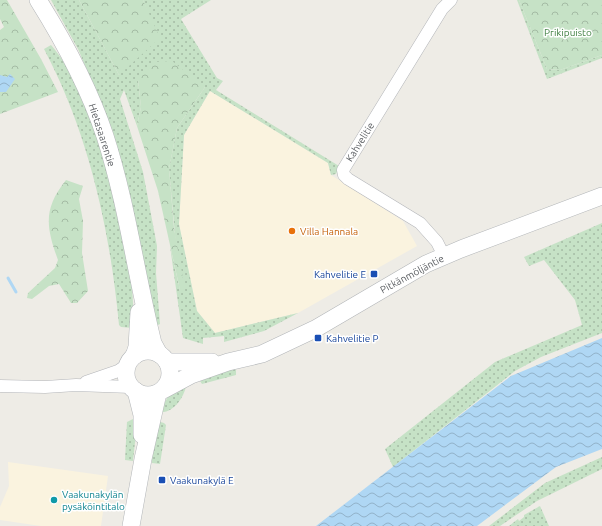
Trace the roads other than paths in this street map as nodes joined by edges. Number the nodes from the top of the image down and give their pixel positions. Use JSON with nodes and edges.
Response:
{"nodes":[{"id":1,"x":38,"y":0,"type":"edge"},
{"id":2,"x":451,"y":0,"type":"edge"},
{"id":3,"x":602,"y":196,"type":"edge"},
{"id":4,"x":444,"y":256,"type":"junction"},
{"id":5,"x":140,"y":280,"type":"junction"},
{"id":6,"x":163,"y":358,"type":"junction"},
{"id":7,"x":131,"y":361,"type":"junction"},
{"id":8,"x":228,"y":362,"type":"junction"},
{"id":9,"x":76,"y":385,"type":"junction"},
{"id":10,"x":0,"y":386,"type":"edge"},
{"id":11,"x":134,"y":389,"type":"junction"},
{"id":12,"x":161,"y":391,"type":"junction"},
{"id":13,"x":143,"y":459,"type":"junction"},
{"id":14,"x":131,"y":526,"type":"edge"}],
"edges":[{"from":1,"to":5,"type":"street","name":"Hietasaarentie"},
{"from":2,"to":4,"type":"street","name":"Kahvelitie"},
{"from":3,"to":4,"type":"street","name":"Pitkänmöljäntie"},
{"from":4,"to":8,"type":"street","name":"Pitkänmöljäntie"},
{"from":5,"to":6,"type":"street","name":"Hietasaarentie"},
{"from":5,"to":7,"type":"street","name":"Hietasaarentie"},
{"from":6,"to":7,"type":"street"},
{"from":6,"to":8,"type":"street","name":"Pitkänmöljäntie"},
{"from":6,"to":12,"type":"street"},
{"from":7,"to":9,"type":"street"},
{"from":7,"to":11,"type":"street"},
{"from":8,"to":12,"type":"street","name":"Pitkänmöljäntie"},
{"from":9,"to":10,"type":"street"},
{"from":9,"to":11,"type":"street"},
{"from":11,"to":12,"type":"street"},
{"from":11,"to":13,"type":"street"},
{"from":12,"to":13,"type":"street"},
{"from":13,"to":14,"type":"street"}]}
